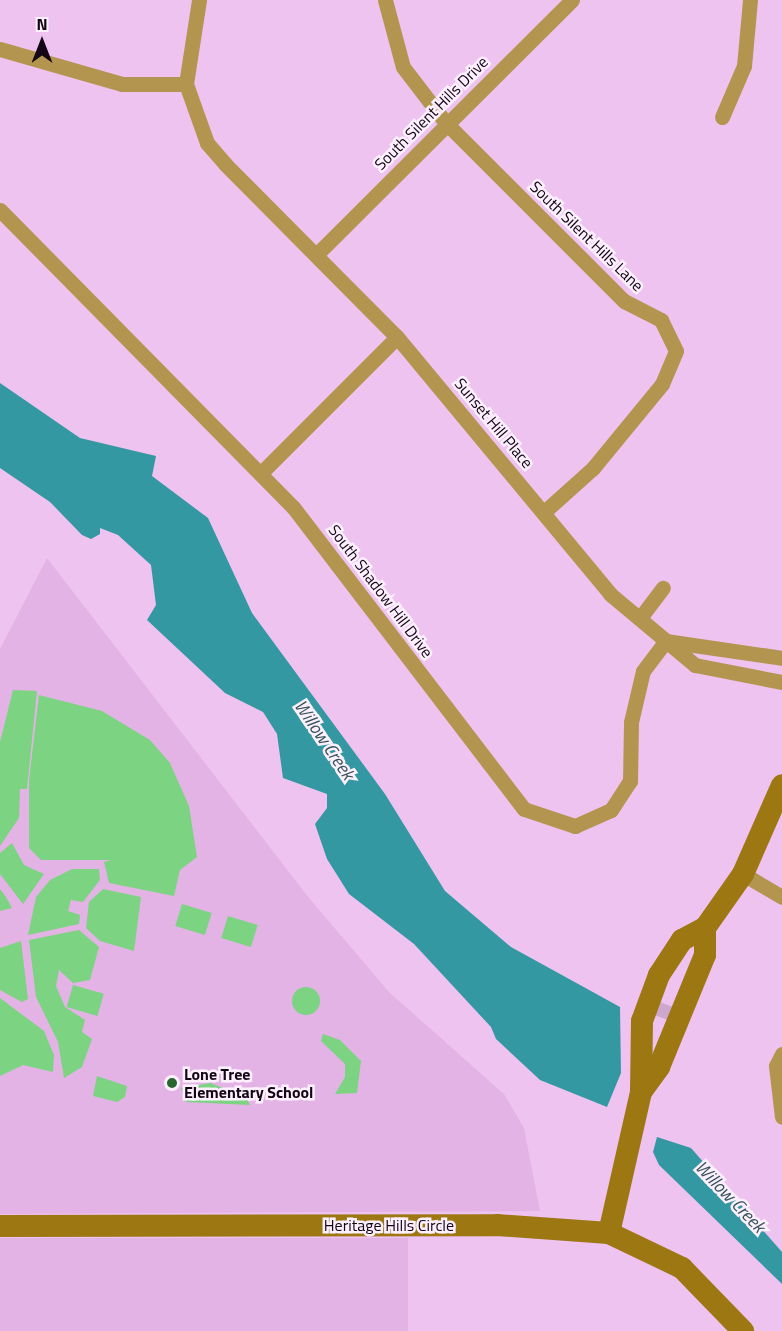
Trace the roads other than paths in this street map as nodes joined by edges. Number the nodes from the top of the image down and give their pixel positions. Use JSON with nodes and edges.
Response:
{"nodes":[{"id":1,"x":198,"y":0,"type":"edge"},
{"id":2,"x":385,"y":0,"type":"edge"},
{"id":3,"x":572,"y":0,"type":"edge"},
{"id":4,"x":750,"y":0,"type":"edge"},
{"id":5,"x":0,"y":49,"type":"edge"},
{"id":6,"x":186,"y":84,"type":"junction"},
{"id":7,"x":722,"y":117,"type":"dead end"},
{"id":8,"x":446,"y":123,"type":"junction"},
{"id":9,"x":0,"y":210,"type":"edge"},
{"id":10,"x":317,"y":254,"type":"junction"},
{"id":11,"x":397,"y":337,"type":"junction"},
{"id":12,"x":261,"y":473,"type":"junction"},
{"id":13,"x":545,"y":511,"type":"junction"},
{"id":14,"x":663,"y":588,"type":"dead end"},
{"id":15,"x":640,"y":618,"type":"junction"},
{"id":16,"x":666,"y":641,"type":"junction"},
{"id":17,"x":782,"y":658,"type":"edge"},
{"id":18,"x":782,"y":682,"type":"edge"},
{"id":19,"x":782,"y":785,"type":"edge"},
{"id":20,"x":743,"y":874,"type":"junction"},
{"id":21,"x":782,"y":897,"type":"edge"},
{"id":22,"x":705,"y":935,"type":"junction"},
{"id":23,"x":663,"y":1013,"type":"junction"},
{"id":24,"x":782,"y":1054,"type":"edge"},
{"id":25,"x":641,"y":1092,"type":"junction"},
{"id":26,"x":782,"y":1117,"type":"edge"},
{"id":27,"x":0,"y":1226,"type":"edge"},
{"id":28,"x":609,"y":1233,"type":"junction"},
{"id":29,"x":743,"y":1331,"type":"edge"}],
"edges":[{"from":1,"to":6,"type":"street"},
{"from":2,"to":8,"type":"street","name":"South Silent Hills Lane"},
{"from":3,"to":8,"type":"street","name":"South Silent Hills Drive"},
{"from":4,"to":7,"type":"street"},
{"from":5,"to":6,"type":"street"},
{"from":6,"to":10,"type":"street","name":"Sunset Hill Place"},
{"from":8,"to":10,"type":"street","name":"South Silent Hills Drive"},
{"from":8,"to":13,"type":"street","name":"South Silent Hills Lane"},
{"from":9,"to":12,"type":"street","name":"South Shadow Hill Drive"},
{"from":10,"to":11,"type":"street","name":"Sunset Hill Place"},
{"from":11,"to":12,"type":"street"},
{"from":11,"to":13,"type":"street","name":"Sunset Hill Place"},
{"from":12,"to":16,"type":"street","name":"South Shadow Hill Drive"},
{"from":13,"to":15,"type":"street","name":"Sunset Hill Place"},
{"from":14,"to":15,"type":"street"},
{"from":15,"to":16,"type":"street","name":"Sunset Hill Place"},
{"from":16,"to":17,"type":"street"},
{"from":16,"to":18,"type":"street","name":"Sunset Hill Place"},
{"from":19,"to":20,"type":"street"},
{"from":20,"to":21,"type":"street"},
{"from":20,"to":22,"type":"street"},
{"from":22,"to":23,"type":"street"},
{"from":22,"to":23,"type":"street"},
{"from":23,"to":25,"type":"street"},
{"from":23,"to":25,"type":"street"},
{"from":24,"to":26,"type":"street"},
{"from":25,"to":28,"type":"street"},
{"from":27,"to":28,"type":"street","name":"Heritage Hills Circle"},
{"from":28,"to":29,"type":"street","name":"Heritage Hills Circle"}]}
